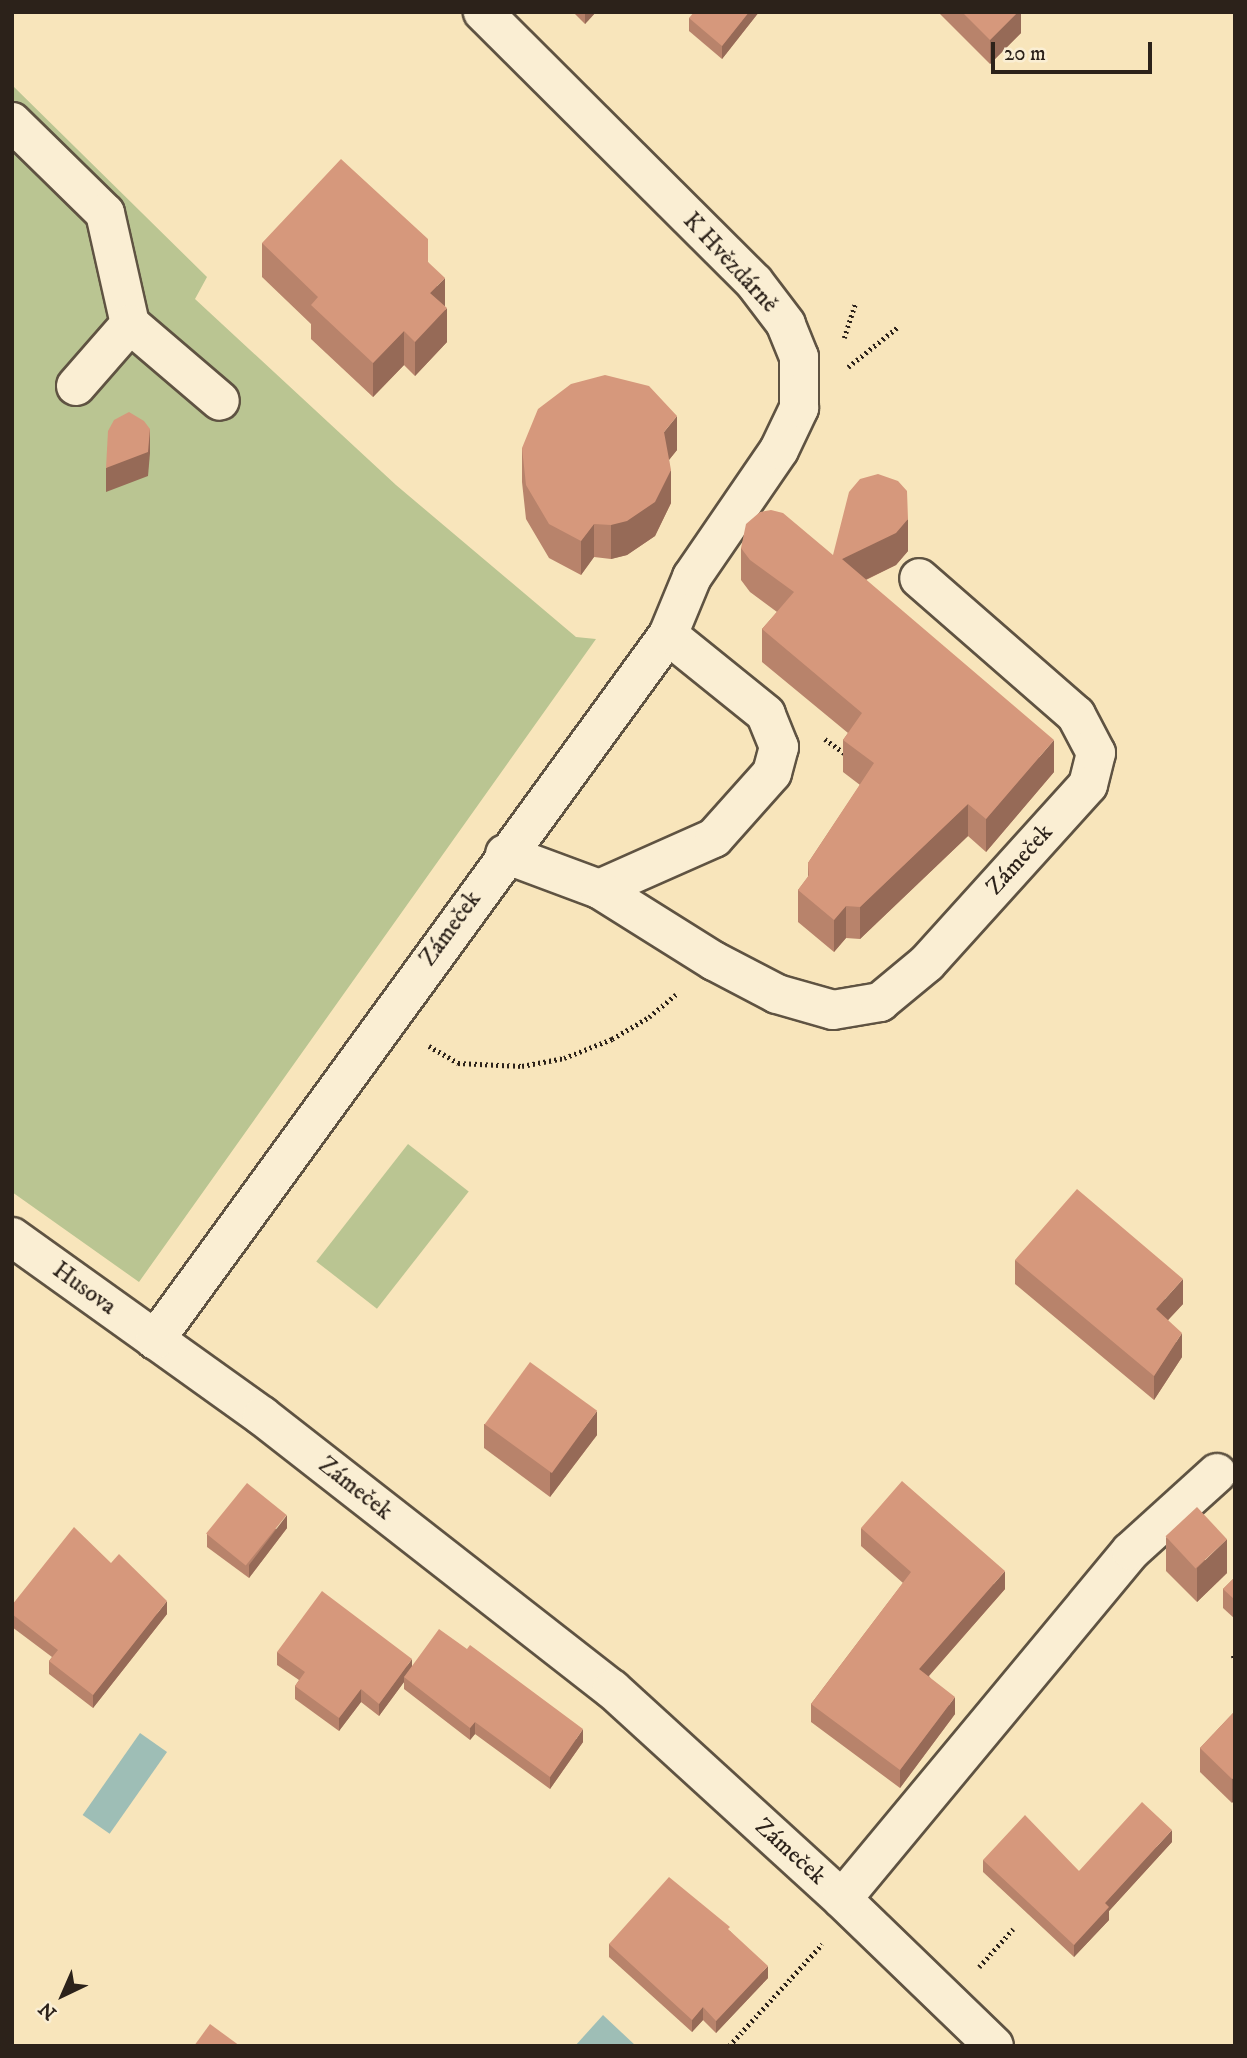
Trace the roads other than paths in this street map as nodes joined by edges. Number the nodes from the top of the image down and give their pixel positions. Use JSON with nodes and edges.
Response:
{"nodes":[{"id":1,"x":483,"y":12,"type":"edge"},
{"id":2,"x":12,"y":122,"type":"edge"},
{"id":3,"x":130,"y":324,"type":"junction"},
{"id":4,"x":76,"y":386,"type":"dead end"},
{"id":5,"x":220,"y":401,"type":"dead end"},
{"id":6,"x":919,"y":578,"type":"dead end"},
{"id":7,"x":668,"y":635,"type":"junction"},
{"id":8,"x":615,"y":705,"type":"joint"},
{"id":9,"x":505,"y":854,"type":"junction"},
{"id":10,"x":599,"y":889,"type":"junction"},
{"id":11,"x":12,"y":1237,"type":"edge"},
{"id":12,"x":155,"y":1340,"type":"junction"},
{"id":13,"x":1217,"y":1473,"type":"dead end"},
{"id":14,"x":842,"y":1899,"type":"junction"},
{"id":15,"x":994,"y":2046,"type":"edge"}],
"edges":[{"from":1,"to":7,"type":"street","name":"K Hvězdárně"},
{"from":2,"to":3,"type":"street"},
{"from":3,"to":4,"type":"street"},
{"from":3,"to":5,"type":"street"},
{"from":6,"to":10,"type":"street","name":"Zámeček"},
{"from":7,"to":8,"type":"street","name":"K Hvězdárně"},
{"from":7,"to":10,"type":"street"},
{"from":8,"to":9,"type":"street","name":"Zámeček"},
{"from":9,"to":10,"type":"street","name":"Zámeček"},
{"from":9,"to":12,"type":"street","name":"Zámeček"},
{"from":11,"to":12,"type":"street","name":"Husova"},
{"from":12,"to":14,"type":"street","name":"Zámeček"},
{"from":13,"to":14,"type":"street"},
{"from":14,"to":15,"type":"street","name":"Zámeček"}]}
